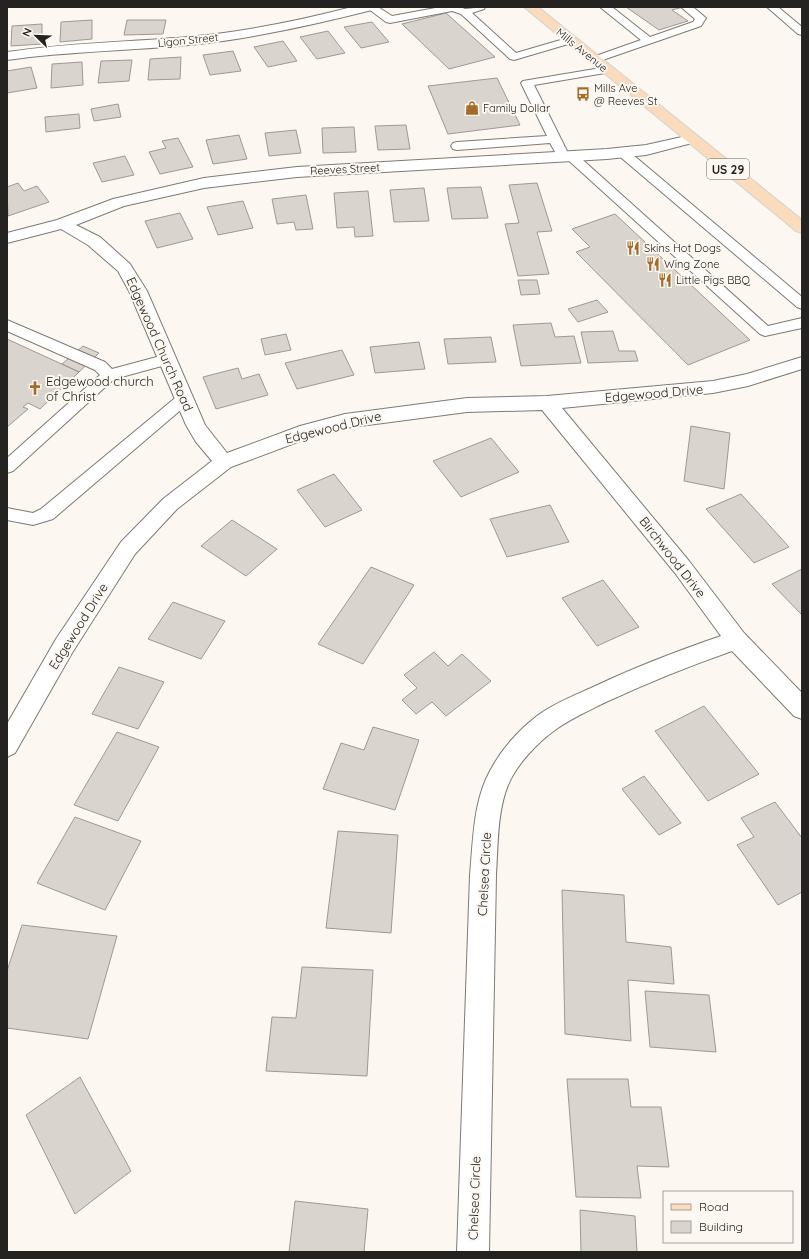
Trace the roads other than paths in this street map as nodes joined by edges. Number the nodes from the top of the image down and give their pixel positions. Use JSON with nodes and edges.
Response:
{"nodes":[{"id":1,"x":367,"y":7,"type":"edge"},
{"id":2,"x":371,"y":7,"type":"edge"},
{"id":3,"x":480,"y":7,"type":"edge"},
{"id":4,"x":530,"y":7,"type":"edge"},
{"id":5,"x":605,"y":7,"type":"edge"},
{"id":6,"x":686,"y":7,"type":"edge"},
{"id":7,"x":772,"y":7,"type":"edge"},
{"id":8,"x":465,"y":12,"type":"junction"},
{"id":9,"x":802,"y":32,"type":"edge"},
{"id":10,"x":570,"y":40,"type":"junction"},
{"id":11,"x":649,"y":41,"type":"junction"},
{"id":12,"x":7,"y":56,"type":"edge"},
{"id":13,"x":594,"y":60,"type":"junction"},
{"id":14,"x":607,"y":70,"type":"junction"},
{"id":15,"x":554,"y":139,"type":"junction"},
{"id":16,"x":691,"y":139,"type":"junction"},
{"id":17,"x":457,"y":146,"type":"dead end"},
{"id":18,"x":622,"y":152,"type":"junction"},
{"id":19,"x":567,"y":156,"type":"junction"},
{"id":20,"x":63,"y":224,"type":"junction"},
{"id":21,"x":802,"y":228,"type":"edge"},
{"id":22,"x":7,"y":238,"type":"edge"},
{"id":23,"x":802,"y":304,"type":"edge"},
{"id":24,"x":802,"y":323,"type":"edge"},
{"id":25,"x":7,"y":325,"type":"edge"},
{"id":26,"x":168,"y":359,"type":"junction"},
{"id":27,"x":802,"y":363,"type":"edge"},
{"id":28,"x":109,"y":375,"type":"junction"},
{"id":29,"x":185,"y":398,"type":"junction"},
{"id":30,"x":547,"y":403,"type":"junction"},
{"id":31,"x":224,"y":462,"type":"junction"},
{"id":32,"x":7,"y":467,"type":"edge"},
{"id":33,"x":7,"y":514,"type":"edge"},
{"id":34,"x":736,"y":640,"type":"junction"},
{"id":35,"x":802,"y":709,"type":"edge"},
{"id":36,"x":7,"y":746,"type":"edge"},
{"id":37,"x":473,"y":1252,"type":"edge"}],
"edges":[{"from":1,"to":12,"type":"street","name":"Ligon Street"},
{"from":2,"to":8,"type":"lane"},
{"from":3,"to":8,"type":"lane"},
{"from":4,"to":10,"type":"main road","name":"Mills Avenue","number":"US 29"},
{"from":5,"to":11,"type":"lane"},
{"from":6,"to":11,"type":"lane"},
{"from":7,"to":9,"type":"lane"},
{"from":8,"to":10,"type":"lane"},
{"from":10,"to":13,"type":"main road","name":"Mills Avenue","number":"US 29"},
{"from":11,"to":13,"type":"lane"},
{"from":13,"to":14,"type":"main road","name":"Mills Avenue","number":"US 29"},
{"from":14,"to":15,"type":"lane"},
{"from":14,"to":16,"type":"main road","name":"Mills Avenue","number":"US 29"},
{"from":15,"to":17,"type":"lane"},
{"from":15,"to":19,"type":"lane"},
{"from":16,"to":18,"type":"street","name":"Reeves Street"},
{"from":16,"to":21,"type":"main road","name":"Mills Avenue","number":"US 29"},
{"from":18,"to":19,"type":"street","name":"Reeves Street"},
{"from":18,"to":23,"type":"lane"},
{"from":19,"to":20,"type":"street","name":"Reeves Street"},
{"from":19,"to":24,"type":"lane"},
{"from":20,"to":22,"type":"street","name":"Reeves Street"},
{"from":20,"to":26,"type":"street","name":"Edgewood Church Road"},
{"from":25,"to":28,"type":"lane"},
{"from":26,"to":28,"type":"lane"},
{"from":26,"to":29,"type":"street","name":"Edgewood Church Road"},
{"from":27,"to":30,"type":"street","name":"Edgewood Drive"},
{"from":28,"to":32,"type":"lane"},
{"from":29,"to":31,"type":"street","name":"Edgewood Church Road"},
{"from":29,"to":33,"type":"lane"},
{"from":30,"to":31,"type":"street","name":"Edgewood Drive"},
{"from":30,"to":34,"type":"street","name":"Birchwood Drive"},
{"from":31,"to":36,"type":"street","name":"Edgewood Drive"},
{"from":34,"to":35,"type":"street","name":"Birchwood Drive"},
{"from":34,"to":37,"type":"street","name":"Chelsea Circle"}]}
